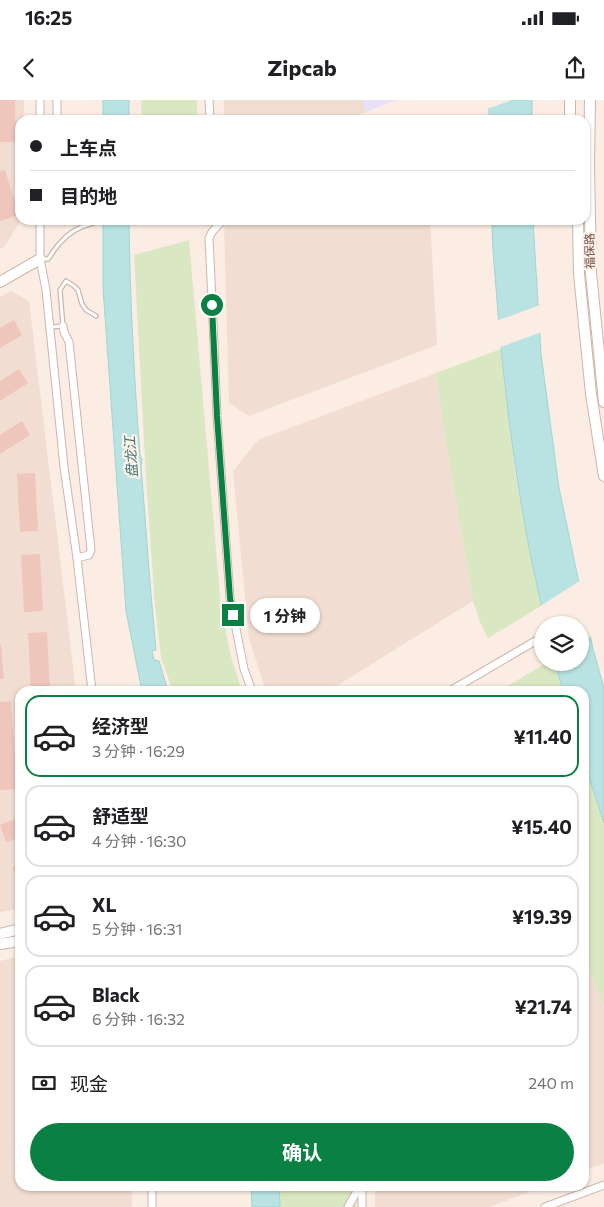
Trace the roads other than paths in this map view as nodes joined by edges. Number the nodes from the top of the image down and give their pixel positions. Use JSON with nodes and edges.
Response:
{"nodes":[{"id":1,"x":40,"y":100,"type":"edge"},
{"id":2,"x":57,"y":100,"type":"edge"},
{"id":3,"x":209,"y":100,"type":"edge"},
{"id":4,"x":570,"y":100,"type":"edge"},
{"id":5,"x":590,"y":100,"type":"edge"},
{"id":6,"x":40,"y":115,"type":"edge"},
{"id":7,"x":57,"y":115,"type":"edge"},
{"id":8,"x":210,"y":115,"type":"edge"},
{"id":9,"x":570,"y":115,"type":"edge"},
{"id":10,"x":590,"y":115,"type":"edge"},
{"id":11,"x":590,"y":218,"type":"edge"},
{"id":12,"x":40,"y":225,"type":"edge"},
{"id":13,"x":84,"y":225,"type":"edge"},
{"id":14,"x":218,"y":225,"type":"edge"},
{"id":15,"x":578,"y":225,"type":"edge"},
{"id":16,"x":40,"y":259,"type":"junction"},
{"id":17,"x":0,"y":282,"type":"edge"},
{"id":18,"x":96,"y":316,"type":"dead end"},
{"id":19,"x":63,"y":326,"type":"junction"},
{"id":20,"x":50,"y":327,"type":"junction"},
{"id":21,"x":601,"y":349,"type":"edge"},
{"id":22,"x":604,"y":402,"type":"edge"},
{"id":23,"x":604,"y":476,"type":"edge"},
{"id":24,"x":77,"y":558,"type":"junction"},
{"id":25,"x":534,"y":642,"type":"edge"},
{"id":26,"x":91,"y":686,"type":"edge"},
{"id":27,"x":250,"y":686,"type":"edge"},
{"id":28,"x":459,"y":686,"type":"edge"},
{"id":29,"x":15,"y":930,"type":"edge"},
{"id":30,"x":0,"y":934,"type":"edge"},
{"id":31,"x":15,"y":942,"type":"edge"},
{"id":32,"x":0,"y":944,"type":"edge"},
{"id":33,"x":604,"y":1185,"type":"edge"},
{"id":34,"x":152,"y":1191,"type":"edge"},
{"id":35,"x":358,"y":1191,"type":"edge"},
{"id":36,"x":361,"y":1191,"type":"edge"},
{"id":37,"x":588,"y":1191,"type":"edge"},
{"id":38,"x":589,"y":1191,"type":"edge"},
{"id":39,"x":152,"y":1207,"type":"edge"},
{"id":40,"x":348,"y":1207,"type":"edge"},
{"id":41,"x":362,"y":1207,"type":"edge"},
{"id":42,"x":545,"y":1207,"type":"edge"}],
"edges":[{"from":1,"to":6,"type":"street"},
{"from":2,"to":7,"type":"street"},
{"from":3,"to":8,"type":"street"},
{"from":4,"to":9,"type":"main road"},
{"from":5,"to":10,"type":"main road","name":"福保路"},
{"from":11,"to":21,"type":"main road","name":"福保路"},
{"from":12,"to":16,"type":"street"},
{"from":13,"to":16,"type":"lane"},
{"from":14,"to":27,"type":"street"},
{"from":15,"to":23,"type":"main road","name":"福保路"},
{"from":16,"to":17,"type":"main road"},
{"from":16,"to":20,"type":"street"},
{"from":18,"to":19,"type":"lane"},
{"from":19,"to":20,"type":"lane"},
{"from":19,"to":24,"type":"street"},
{"from":20,"to":24,"type":"street"},
{"from":21,"to":22,"type":"main road","name":"福保路"},
{"from":24,"to":26,"type":"street"},
{"from":25,"to":28,"type":"street"},
{"from":29,"to":30,"type":"main road"},
{"from":31,"to":32,"type":"main road"},
{"from":33,"to":38,"type":"street"},
{"from":34,"to":39,"type":"street"},
{"from":35,"to":40,"type":"street"},
{"from":36,"to":41,"type":"street"},
{"from":37,"to":42,"type":"street"}]}
